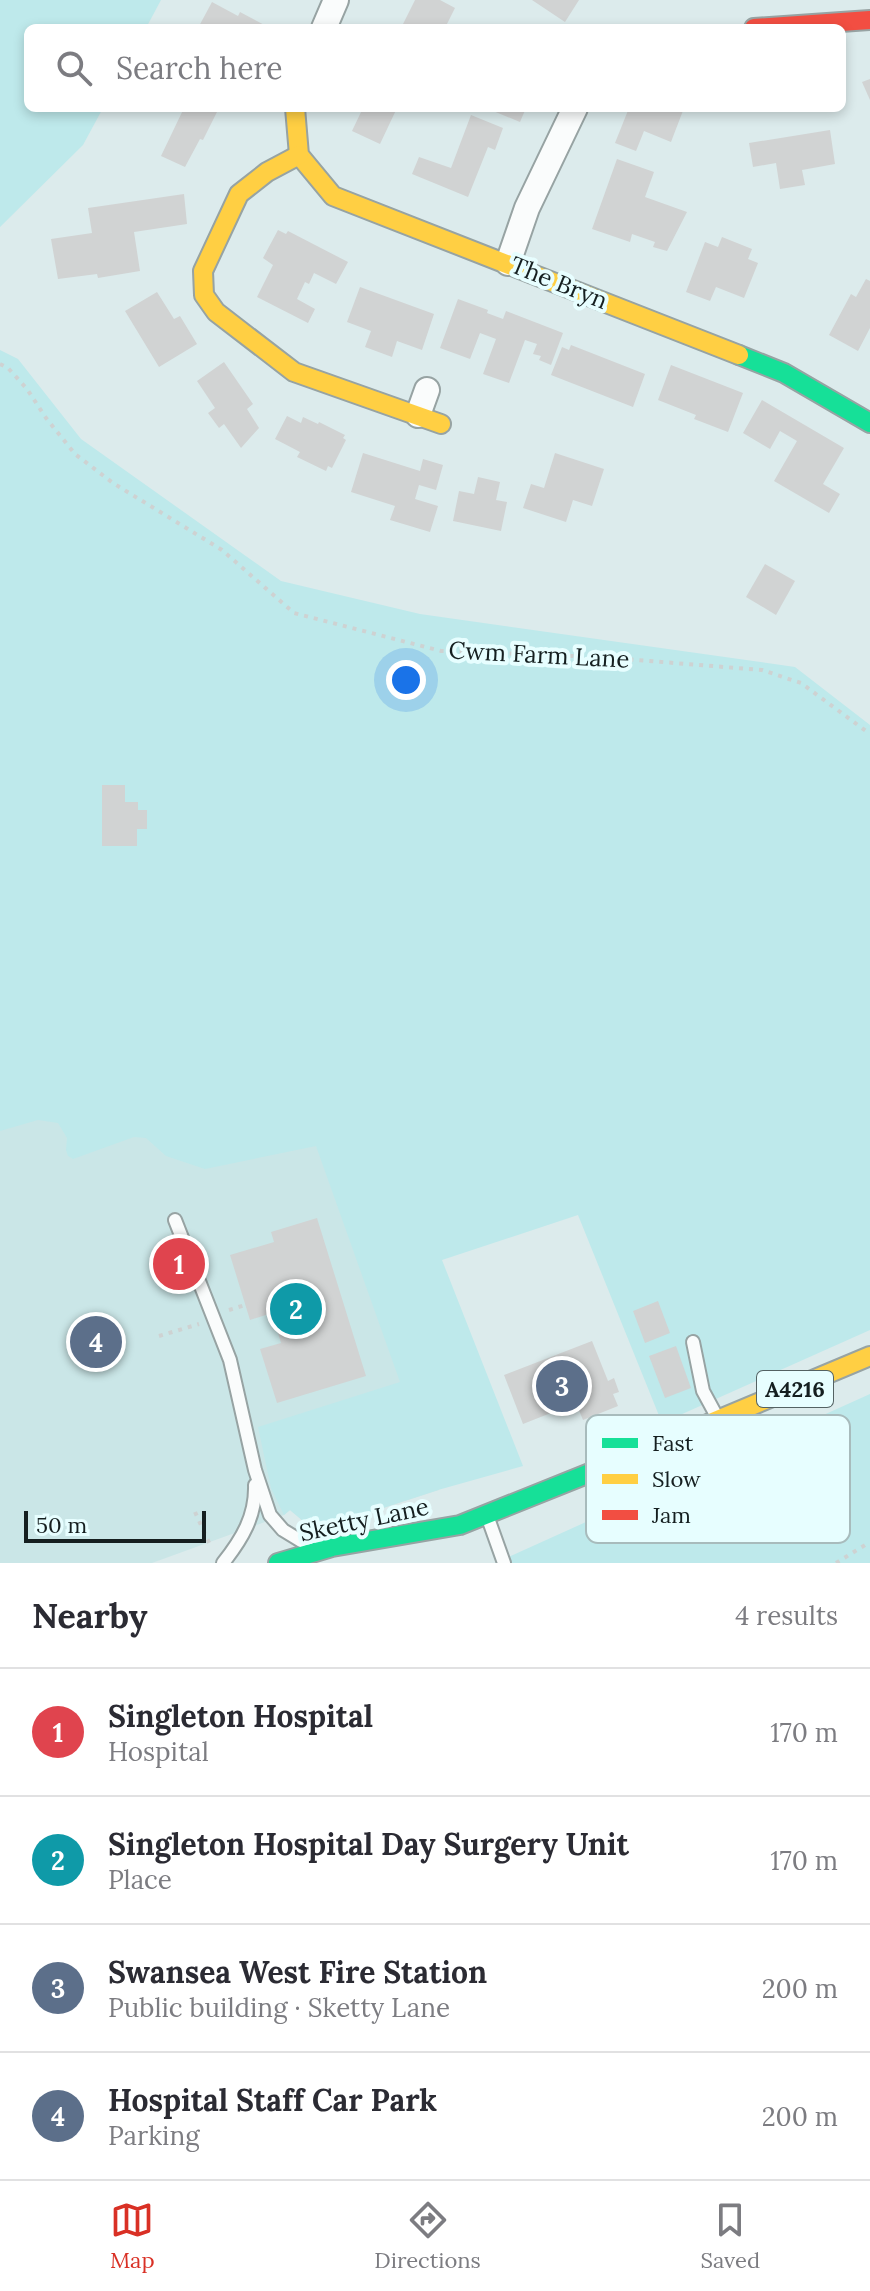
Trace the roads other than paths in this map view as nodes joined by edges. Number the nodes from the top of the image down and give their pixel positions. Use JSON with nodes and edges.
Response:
{"nodes":[{"id":1,"x":336,"y":0,"type":"edge"},
{"id":2,"x":870,"y":20,"type":"edge"},
{"id":3,"x":326,"y":24,"type":"edge"},
{"id":4,"x":812,"y":24,"type":"edge"},
{"id":5,"x":295,"y":112,"type":"edge"},
{"id":6,"x":573,"y":112,"type":"edge"},
{"id":7,"x":299,"y":155,"type":"junction"},
{"id":8,"x":508,"y":263,"type":"junction"},
{"id":9,"x":427,"y":390,"type":"dead end"},
{"id":10,"x":429,"y":420,"type":"joint"},
{"id":11,"x":870,"y":423,"type":"edge"},
{"id":12,"x":175,"y":1220,"type":"dead end"},
{"id":13,"x":693,"y":1342,"type":"dead end"},
{"id":14,"x":870,"y":1356,"type":"edge"},
{"id":15,"x":716,"y":1415,"type":"edge"},
{"id":16,"x":733,"y":1415,"type":"edge"},
{"id":17,"x":255,"y":1470,"type":"junction"},
{"id":18,"x":586,"y":1475,"type":"edge"},
{"id":19,"x":487,"y":1515,"type":"junction"},
{"id":20,"x":460,"y":1525,"type":"junction"},
{"id":21,"x":332,"y":1547,"type":"junction"},
{"id":22,"x":422,"y":1548,"type":"dead end"},
{"id":23,"x":223,"y":1563,"type":"edge"},
{"id":24,"x":278,"y":1563,"type":"edge"},
{"id":25,"x":504,"y":1563,"type":"edge"}],
"edges":[{"from":1,"to":3,"type":"street"},
{"from":2,"to":4,"type":"street"},
{"from":5,"to":7,"type":"street"},
{"from":6,"to":8,"type":"street"},
{"from":7,"to":8,"type":"street","name":"The Bryn"},
{"from":7,"to":10,"type":"street"},
{"from":8,"to":11,"type":"street","name":"The Bryn"},
{"from":9,"to":10,"type":"street"},
{"from":12,"to":17,"type":"lane"},
{"from":13,"to":15,"type":"lane"},
{"from":14,"to":16,"type":"street","name":"Sketty Lane","number":"A4216"},
{"from":17,"to":21,"type":"lane"},
{"from":17,"to":23,"type":"lane"},
{"from":18,"to":19,"type":"street","name":"Sketty Lane","number":"A4216"},
{"from":19,"to":20,"type":"street","name":"Sketty Lane","number":"A4216"},
{"from":19,"to":25,"type":"lane"},
{"from":20,"to":21,"type":"street","name":"Sketty Lane","number":"A4216"},
{"from":20,"to":22,"type":"street","name":"Sketty Lane","number":"A4216"},
{"from":21,"to":24,"type":"street","name":"Sketty Lane","number":"A4216"}]}
